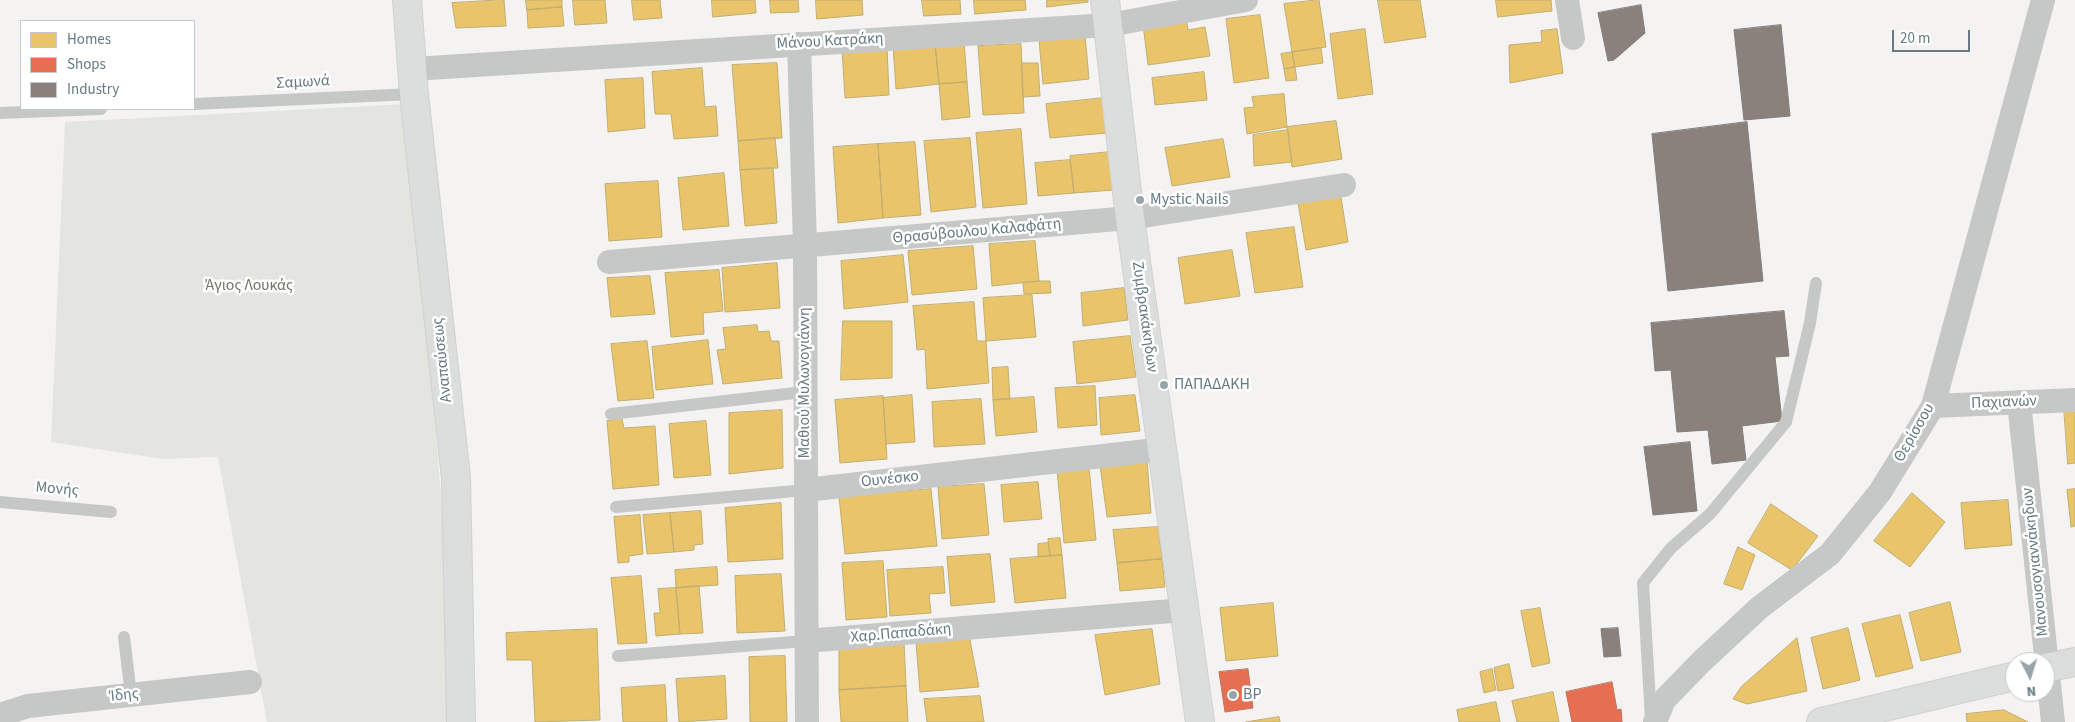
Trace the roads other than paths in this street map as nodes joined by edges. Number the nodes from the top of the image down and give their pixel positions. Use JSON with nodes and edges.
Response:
{"nodes":[{"id":1,"x":407,"y":0,"type":"edge"},
{"id":2,"x":1246,"y":0,"type":"edge"},
{"id":3,"x":1567,"y":0,"type":"edge"},
{"id":4,"x":2043,"y":0,"type":"edge"},
{"id":5,"x":1107,"y":13,"type":"edge"},
{"id":6,"x":1572,"y":38,"type":"dead end"},
{"id":7,"x":800,"y":44,"type":"junction"},
{"id":8,"x":414,"y":82,"type":"junction"},
{"id":9,"x":195,"y":104,"type":"edge"},
{"id":10,"x":75,"y":110,"type":"edge"},
{"id":11,"x":0,"y":113,"type":"edge"},
{"id":12,"x":1344,"y":186,"type":"dead end"},
{"id":13,"x":1130,"y":218,"type":"junction"},
{"id":14,"x":805,"y":246,"type":"junction"},
{"id":15,"x":609,"y":262,"type":"dead end"},
{"id":16,"x":1816,"y":283,"type":"dead end"},
{"id":17,"x":804,"y":392,"type":"junction"},
{"id":18,"x":2075,"y":400,"type":"edge"},
{"id":19,"x":2019,"y":402,"type":"junction"},
{"id":20,"x":1934,"y":406,"type":"junction"},
{"id":21,"x":611,"y":414,"type":"dead end"},
{"id":22,"x":1164,"y":450,"type":"junction"},
{"id":23,"x":806,"y":490,"type":"junction"},
{"id":24,"x":0,"y":502,"type":"edge"},
{"id":25,"x":616,"y":507,"type":"dead end"},
{"id":26,"x":111,"y":512,"type":"dead end"},
{"id":27,"x":1184,"y":610,"type":"junction"},
{"id":28,"x":124,"y":636,"type":"dead end"},
{"id":29,"x":806,"y":642,"type":"junction"},
{"id":30,"x":2044,"y":652,"type":"edge"},
{"id":31,"x":618,"y":656,"type":"dead end"},
{"id":32,"x":2075,"y":662,"type":"edge"},
{"id":33,"x":2055,"y":666,"type":"edge"},
{"id":34,"x":2005,"y":679,"type":"edge"},
{"id":35,"x":250,"y":682,"type":"dead end"},
{"id":36,"x":131,"y":695,"type":"junction"},
{"id":37,"x":2050,"y":702,"type":"edge"},
{"id":38,"x":0,"y":715,"type":"edge"},
{"id":39,"x":1867,"y":717,"type":"edge"},
{"id":40,"x":461,"y":722,"type":"edge"},
{"id":41,"x":807,"y":722,"type":"edge"},
{"id":42,"x":1200,"y":722,"type":"edge"},
{"id":43,"x":1651,"y":722,"type":"edge"},
{"id":44,"x":1655,"y":722,"type":"edge"},
{"id":45,"x":1821,"y":722,"type":"edge"},
{"id":46,"x":2053,"y":722,"type":"edge"}],
"edges":[{"from":1,"to":8,"type":"main road","name":"Αναπαύσεως"},
{"from":2,"to":5,"type":"street","name":"Μάνου Κατράκη"},
{"from":3,"to":6,"type":"street"},
{"from":4,"to":20,"type":"street","name":"Θερίσσου"},
{"from":5,"to":7,"type":"street","name":"Μάνου Κατράκη"},
{"from":5,"to":13,"type":"main road","name":"Ζυμβρακάκηδων"},
{"from":7,"to":8,"type":"street","name":"Μάνου Κατράκη"},
{"from":7,"to":14,"type":"street","name":"Μαθιού Μυλωνογιάννη"},
{"from":8,"to":9,"type":"lane","name":"Σαμωνά"},
{"from":8,"to":40,"type":"main road","name":"Αναπαύσεως"},
{"from":10,"to":11,"type":"lane"},
{"from":12,"to":13,"type":"street","name":"Θρασύβουλου Καλαφάτη"},
{"from":13,"to":14,"type":"street","name":"Θρασύβουλου Καλαφάτη"},
{"from":13,"to":22,"type":"main road","name":"Ζυμβρακάκηδων"},
{"from":14,"to":15,"type":"street","name":"Θρασύβουλου Καλαφάτη"},
{"from":14,"to":17,"type":"street","name":"Μαθιού Μυλωνογιάννη"},
{"from":16,"to":43,"type":"lane"},
{"from":17,"to":21,"type":"lane"},
{"from":17,"to":23,"type":"street","name":"Μαθιού Μυλωνογιάννη"},
{"from":18,"to":19,"type":"street","name":"Παχιανών"},
{"from":19,"to":20,"type":"street","name":"Παχιανών"},
{"from":19,"to":30,"type":"street","name":"Μανουσογιαννάκηδων"},
{"from":20,"to":44,"type":"street","name":"Θερίσσου"},
{"from":22,"to":23,"type":"street","name":"Ουνέσκο"},
{"from":22,"to":27,"type":"main road","name":"Ζυμβρακάκηδων"},
{"from":23,"to":25,"type":"lane","name":"Ουνέσκο"},
{"from":23,"to":29,"type":"street","name":"Μαθιού Μυλωνογιάννη"},
{"from":24,"to":26,"type":"lane","name":"Μονής"},
{"from":27,"to":29,"type":"street","name":"Χαρ.Παπαδάκη"},
{"from":27,"to":42,"type":"main road","name":"Ζυμβρακάκηδων"},
{"from":28,"to":36,"type":"lane"},
{"from":29,"to":31,"type":"lane","name":"Χαρ.Παπαδάκη"},
{"from":29,"to":41,"type":"street","name":"Μαθιού Μυλωνογιάννη"},
{"from":32,"to":33,"type":"main road"},
{"from":34,"to":39,"type":"main road"},
{"from":35,"to":36,"type":"street","name":"Ίδης"},
{"from":36,"to":38,"type":"street","name":"Ίδης"},
{"from":37,"to":46,"type":"street","name":"Μανουσογιαννάκηδων"},
{"from":39,"to":45,"type":"main road"}]}
